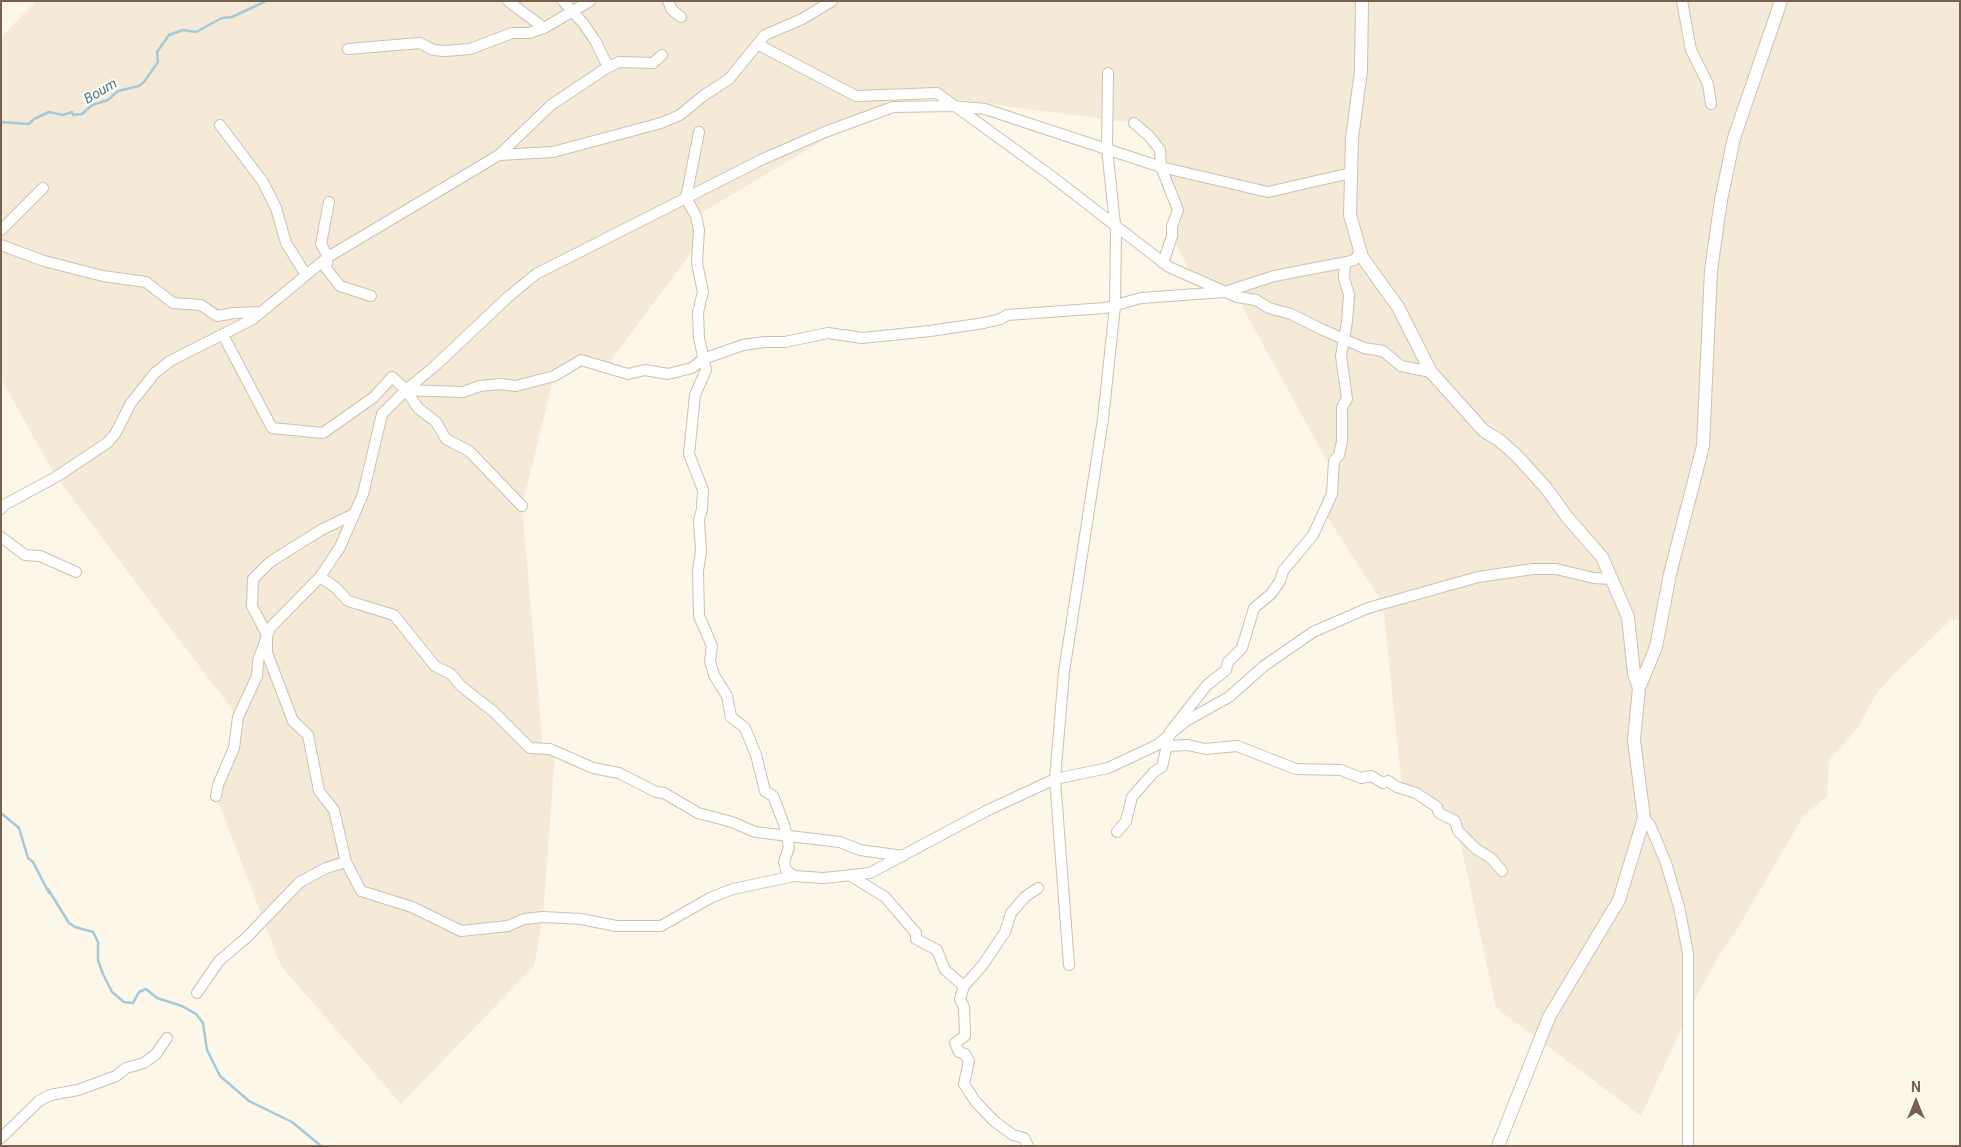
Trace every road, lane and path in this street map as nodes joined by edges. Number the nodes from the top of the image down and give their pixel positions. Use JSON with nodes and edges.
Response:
{"nodes":[{"id":1,"x":508,"y":1,"type":"edge"},
{"id":2,"x":563,"y":1,"type":"edge"},
{"id":3,"x":668,"y":1,"type":"edge"},
{"id":4,"x":832,"y":1,"type":"edge"},
{"id":5,"x":1362,"y":1,"type":"edge"},
{"id":6,"x":1682,"y":1,"type":"edge"},
{"id":7,"x":1781,"y":1,"type":"edge"},
{"id":8,"x":589,"y":2,"type":"edge"},
{"id":9,"x":572,"y":13,"type":"junction"},
{"id":10,"x":681,"y":17,"type":"dead end"},
{"id":11,"x":544,"y":28,"type":"junction"},
{"id":12,"x":759,"y":45,"type":"junction"},
{"id":13,"x":348,"y":49,"type":"dead end"},
{"id":14,"x":662,"y":55,"type":"dead end"},
{"id":15,"x":610,"y":66,"type":"junction"},
{"id":16,"x":1108,"y":73,"type":"dead end"},
{"id":17,"x":1710,"y":104,"type":"dead end"},
{"id":18,"x":953,"y":106,"type":"junction"},
{"id":19,"x":1134,"y":123,"type":"dead end"},
{"id":20,"x":220,"y":125,"type":"dead end"},
{"id":21,"x":700,"y":132,"type":"dead end"},
{"id":22,"x":1107,"y":149,"type":"junction"},
{"id":23,"x":499,"y":155,"type":"junction"},
{"id":24,"x":1161,"y":167,"type":"junction"},
{"id":25,"x":1351,"y":174,"type":"junction"},
{"id":26,"x":43,"y":188,"type":"dead end"},
{"id":27,"x":686,"y":198,"type":"junction"},
{"id":28,"x":329,"y":202,"type":"dead end"},
{"id":29,"x":1115,"y":225,"type":"junction"},
{"id":30,"x":1,"y":230,"type":"edge"},
{"id":31,"x":1,"y":245,"type":"edge"},
{"id":32,"x":1361,"y":252,"type":"junction"},
{"id":33,"x":328,"y":257,"type":"junction"},
{"id":34,"x":1345,"y":262,"type":"junction"},
{"id":35,"x":1163,"y":263,"type":"junction"},
{"id":36,"x":306,"y":275,"type":"junction"},
{"id":37,"x":1225,"y":292,"type":"junction"},
{"id":38,"x":371,"y":296,"type":"dead end"},
{"id":39,"x":1115,"y":306,"type":"junction"},
{"id":40,"x":261,"y":312,"type":"junction"},
{"id":41,"x":223,"y":335,"type":"junction"},
{"id":42,"x":1343,"y":338,"type":"junction"},
{"id":43,"x":703,"y":359,"type":"junction"},
{"id":44,"x":1431,"y":372,"type":"junction"},
{"id":45,"x":406,"y":390,"type":"junction"},
{"id":46,"x":522,"y":506,"type":"dead end"},
{"id":47,"x":1,"y":509,"type":"edge"},
{"id":48,"x":354,"y":514,"type":"junction"},
{"id":49,"x":1,"y":537,"type":"edge"},
{"id":50,"x":76,"y":572,"type":"dead end"},
{"id":51,"x":320,"y":577,"type":"junction"},
{"id":52,"x":1612,"y":579,"type":"junction"},
{"id":53,"x":267,"y":635,"type":"junction"},
{"id":54,"x":1639,"y":688,"type":"junction"},
{"id":55,"x":1168,"y":741,"type":"junction"},
{"id":56,"x":1055,"y":779,"type":"junction"},
{"id":57,"x":216,"y":796,"type":"dead end"},
{"id":58,"x":1644,"y":818,"type":"junction"},
{"id":59,"x":1117,"y":832,"type":"dead end"},
{"id":60,"x":785,"y":835,"type":"junction"},
{"id":61,"x":904,"y":856,"type":"junction"},
{"id":62,"x":346,"y":862,"type":"junction"},
{"id":63,"x":1502,"y":871,"type":"dead end"},
{"id":64,"x":794,"y":876,"type":"junction"},
{"id":65,"x":851,"y":876,"type":"junction"},
{"id":66,"x":1038,"y":888,"type":"dead end"},
{"id":67,"x":1068,"y":964,"type":"dead end"},
{"id":68,"x":964,"y":986,"type":"junction"},
{"id":69,"x":197,"y":993,"type":"dead end"},
{"id":70,"x":167,"y":1038,"type":"dead end"},
{"id":71,"x":1,"y":1138,"type":"edge"},
{"id":72,"x":1028,"y":1146,"type":"edge"},
{"id":73,"x":1498,"y":1146,"type":"edge"},
{"id":74,"x":1688,"y":1146,"type":"edge"}],
"edges":[{"from":1,"to":11,"type":"street"},
{"from":2,"to":9,"type":"street"},
{"from":3,"to":10,"type":"street"},
{"from":4,"to":12,"type":"street"},
{"from":5,"to":25,"type":"street"},
{"from":6,"to":17,"type":"street"},
{"from":7,"to":54,"type":"street"},
{"from":8,"to":9,"type":"street"},
{"from":9,"to":11,"type":"street"},
{"from":9,"to":15,"type":"street"},
{"from":11,"to":13,"type":"street"},
{"from":12,"to":18,"type":"street"},
{"from":12,"to":23,"type":"street"},
{"from":14,"to":15,"type":"street"},
{"from":15,"to":23,"type":"street"},
{"from":16,"to":22,"type":"street"},
{"from":18,"to":22,"type":"street"},
{"from":18,"to":27,"type":"street"},
{"from":18,"to":29,"type":"street"},
{"from":19,"to":24,"type":"street"},
{"from":20,"to":36,"type":"street"},
{"from":21,"to":27,"type":"street"},
{"from":22,"to":24,"type":"street"},
{"from":22,"to":29,"type":"street"},
{"from":23,"to":33,"type":"street"},
{"from":24,"to":25,"type":"street"},
{"from":24,"to":35,"type":"street"},
{"from":25,"to":32,"type":"street"},
{"from":26,"to":30,"type":"street"},
{"from":27,"to":43,"type":"street"},
{"from":27,"to":45,"type":"street"},
{"from":28,"to":33,"type":"street"},
{"from":29,"to":35,"type":"street"},
{"from":29,"to":39,"type":"street"},
{"from":31,"to":40,"type":"street"},
{"from":32,"to":34,"type":"street"},
{"from":32,"to":44,"type":"street"},
{"from":33,"to":36,"type":"street"},
{"from":33,"to":38,"type":"street"},
{"from":34,"to":37,"type":"street"},
{"from":34,"to":42,"type":"street"},
{"from":35,"to":37,"type":"street"},
{"from":36,"to":40,"type":"street"},
{"from":37,"to":39,"type":"street"},
{"from":37,"to":42,"type":"street"},
{"from":39,"to":43,"type":"street"},
{"from":39,"to":56,"type":"street"},
{"from":40,"to":41,"type":"street"},
{"from":41,"to":45,"type":"street"},
{"from":41,"to":47,"type":"street"},
{"from":42,"to":44,"type":"street"},
{"from":42,"to":55,"type":"street"},
{"from":43,"to":45,"type":"street"},
{"from":43,"to":60,"type":"street"},
{"from":44,"to":52,"type":"street"},
{"from":45,"to":46,"type":"street"},
{"from":45,"to":48,"type":"street"},
{"from":48,"to":51,"type":"street"},
{"from":48,"to":53,"type":"street"},
{"from":49,"to":50,"type":"street"},
{"from":51,"to":53,"type":"street"},
{"from":51,"to":60,"type":"street"},
{"from":52,"to":54,"type":"street"},
{"from":52,"to":55,"type":"street"},
{"from":53,"to":57,"type":"street"},
{"from":53,"to":62,"type":"street"},
{"from":54,"to":58,"type":"street"},
{"from":55,"to":56,"type":"street"},
{"from":55,"to":59,"type":"street"},
{"from":55,"to":63,"type":"street"},
{"from":56,"to":61,"type":"street"},
{"from":56,"to":67,"type":"street"},
{"from":58,"to":73,"type":"street"},
{"from":58,"to":74,"type":"street"},
{"from":60,"to":61,"type":"street"},
{"from":60,"to":64,"type":"street"},
{"from":61,"to":65,"type":"street"},
{"from":62,"to":64,"type":"street"},
{"from":62,"to":69,"type":"street"},
{"from":64,"to":65,"type":"street"},
{"from":65,"to":68,"type":"street"},
{"from":66,"to":68,"type":"street"},
{"from":68,"to":72,"type":"street"},
{"from":70,"to":71,"type":"street"}]}
